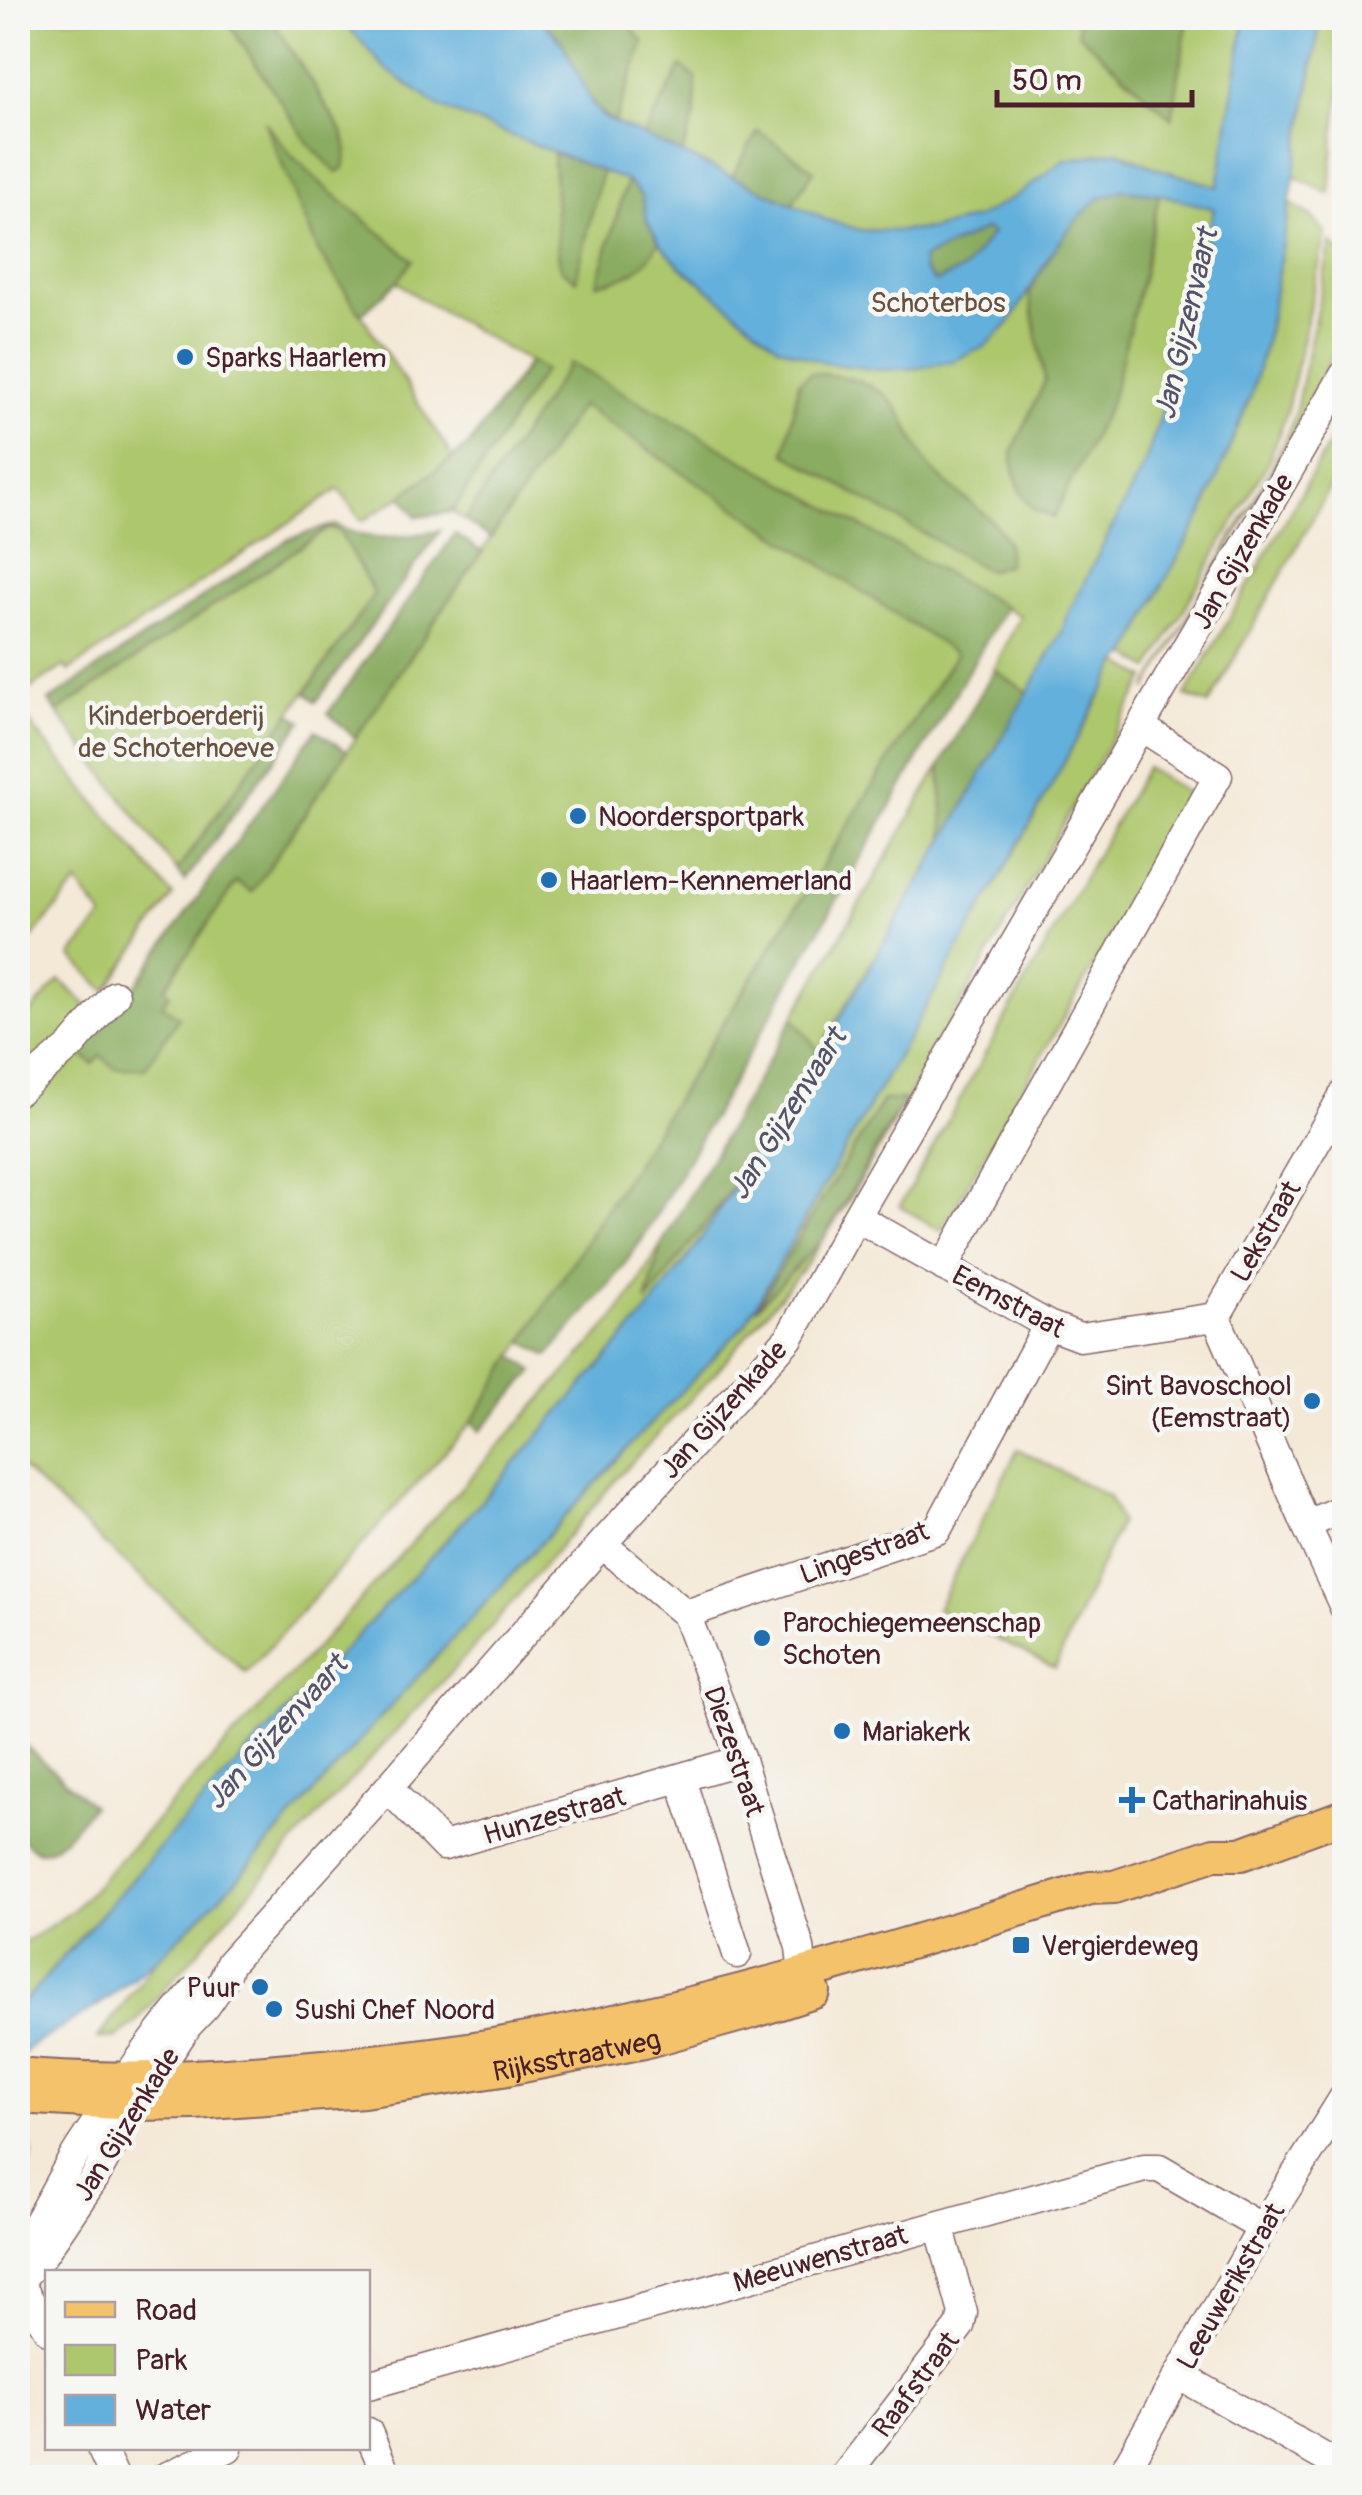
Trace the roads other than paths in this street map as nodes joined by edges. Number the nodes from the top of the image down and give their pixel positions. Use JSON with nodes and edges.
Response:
{"nodes":[{"id":1,"x":1344,"y":376,"type":"edge"},
{"id":2,"x":1140,"y":726,"type":"junction"},
{"id":3,"x":115,"y":995,"type":"dead end"},
{"id":4,"x":18,"y":1091,"type":"edge"},
{"id":5,"x":1340,"y":1112,"type":"edge"},
{"id":6,"x":856,"y":1218,"type":"junction"},
{"id":7,"x":944,"y":1267,"type":"junction"},
{"id":8,"x":1216,"y":1317,"type":"junction"},
{"id":9,"x":1048,"y":1325,"type":"junction"},
{"id":10,"x":1344,"y":1508,"type":"edge"},
{"id":11,"x":1306,"y":1525,"type":"junction"},
{"id":12,"x":602,"y":1544,"type":"junction"},
{"id":13,"x":1344,"y":1607,"type":"edge"},
{"id":14,"x":686,"y":1614,"type":"junction"},
{"id":15,"x":741,"y":1760,"type":"junction"},
{"id":16,"x":681,"y":1779,"type":"junction"},
{"id":17,"x":388,"y":1788,"type":"junction"},
{"id":18,"x":1343,"y":1802,"type":"edge"},
{"id":19,"x":737,"y":1954,"type":"dead end"},
{"id":20,"x":804,"y":1984,"type":"junction"},
{"id":21,"x":18,"y":2074,"type":"edge"},
{"id":22,"x":130,"y":2092,"type":"junction"},
{"id":23,"x":18,"y":2097,"type":"edge"},
{"id":24,"x":1344,"y":2097,"type":"edge"},
{"id":25,"x":938,"y":2225,"type":"junction"},
{"id":26,"x":1262,"y":2228,"type":"junction"},
{"id":27,"x":18,"y":2251,"type":"edge"},
{"id":28,"x":18,"y":2282,"type":"edge"},
{"id":29,"x":45,"y":2325,"type":"edge"},
{"id":30,"x":1179,"y":2375,"type":"junction"},
{"id":31,"x":370,"y":2384,"type":"edge"},
{"id":32,"x":370,"y":2437,"type":"edge"},
{"id":33,"x":102,"y":2450,"type":"edge"},
{"id":34,"x":224,"y":2450,"type":"edge"},
{"id":35,"x":1344,"y":2467,"type":"edge"},
{"id":36,"x":115,"y":2478,"type":"edge"},
{"id":37,"x":163,"y":2478,"type":"edge"},
{"id":38,"x":388,"y":2478,"type":"edge"},
{"id":39,"x":843,"y":2478,"type":"edge"},
{"id":40,"x":1120,"y":2478,"type":"edge"}],
"edges":[{"from":1,"to":2,"type":"street","name":"Jan Gijzenkade"},
{"from":2,"to":6,"type":"street","name":"Jan Gijzenkade"},
{"from":2,"to":7,"type":"street"},
{"from":3,"to":4,"type":"street"},
{"from":5,"to":8,"type":"street","name":"Lekstraat"},
{"from":6,"to":7,"type":"street","name":"Eemstraat"},
{"from":6,"to":12,"type":"street","name":"Jan Gijzenkade"},
{"from":7,"to":9,"type":"street","name":"Eemstraat"},
{"from":8,"to":9,"type":"street","name":"Eemstraat"},
{"from":8,"to":11,"type":"street"},
{"from":9,"to":14,"type":"street","name":"Lingestraat"},
{"from":10,"to":11,"type":"street"},
{"from":11,"to":13,"type":"street"},
{"from":12,"to":14,"type":"street","name":"Diezestraat"},
{"from":12,"to":17,"type":"street","name":"Jan Gijzenkade"},
{"from":14,"to":15,"type":"street","name":"Diezestraat"},
{"from":15,"to":16,"type":"street","name":"Hunzestraat"},
{"from":15,"to":20,"type":"street","name":"Diezestraat"},
{"from":16,"to":17,"type":"street","name":"Hunzestraat"},
{"from":16,"to":19,"type":"street"},
{"from":17,"to":22,"type":"street","name":"Jan Gijzenkade"},
{"from":18,"to":20,"type":"main road","name":"Rijksstraatweg"},
{"from":20,"to":22,"type":"main road","name":"Rijksstraatweg"},
{"from":21,"to":22,"type":"main road","name":"Rijksstraatweg"},
{"from":22,"to":23,"type":"main road","name":"Rijksstraatweg"},
{"from":22,"to":27,"type":"street","name":"Jan Gijzenkade"},
{"from":22,"to":28,"type":"street","name":"Jan Gijzenkade"},
{"from":24,"to":26,"type":"street","name":"Leeuwerikstraat"},
{"from":25,"to":26,"type":"street","name":"Meeuwenstraat"},
{"from":25,"to":31,"type":"street","name":"Meeuwenstraat"},
{"from":25,"to":39,"type":"street","name":"Raafstraat"},
{"from":26,"to":30,"type":"street","name":"Leeuwerikstraat"},
{"from":28,"to":29,"type":"street"},
{"from":30,"to":35,"type":"street"},
{"from":30,"to":40,"type":"street","name":"Leeuwerikstraat"},
{"from":32,"to":38,"type":"street"},
{"from":33,"to":36,"type":"street"},
{"from":34,"to":37,"type":"street"}]}
